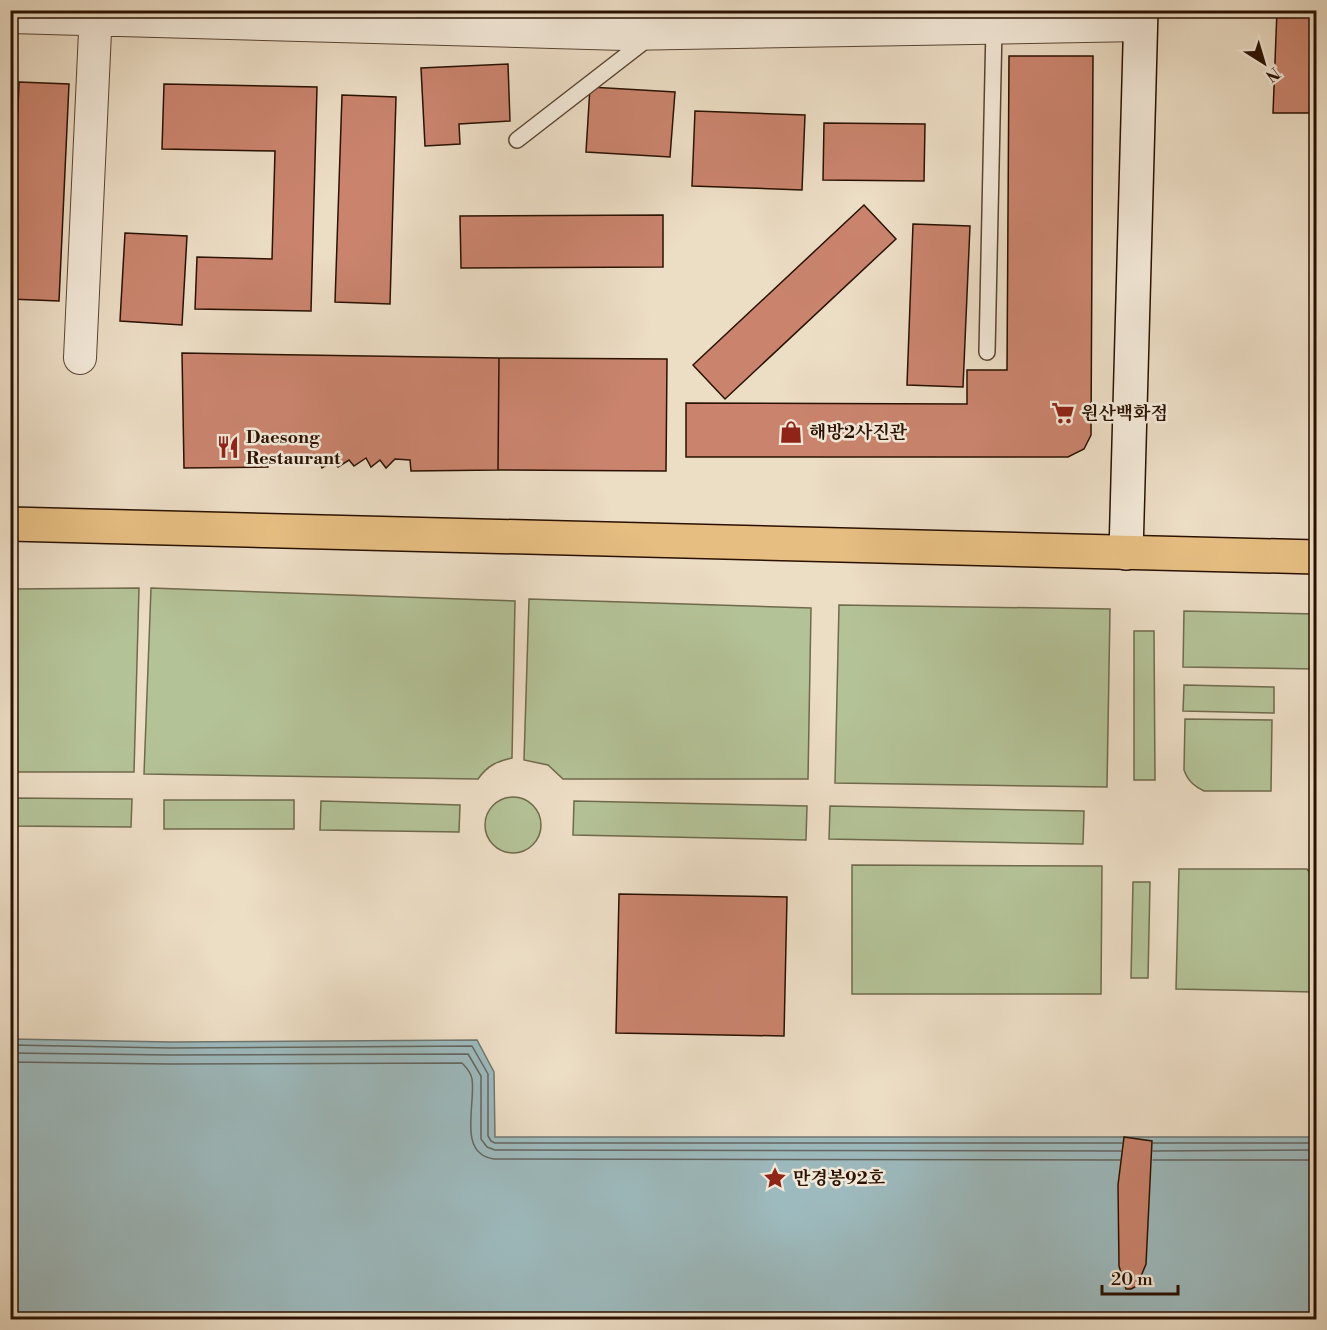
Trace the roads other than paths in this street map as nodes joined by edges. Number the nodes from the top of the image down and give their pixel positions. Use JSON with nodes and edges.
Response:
{"nodes":[{"id":1,"x":96,"y":15,"type":"edge"},
{"id":2,"x":10,"y":17,"type":"edge"},
{"id":3,"x":1141,"y":18,"type":"edge"},
{"id":4,"x":994,"y":27,"type":"junction"},
{"id":5,"x":655,"y":33,"type":"junction"},
{"id":6,"x":517,"y":140,"type":"dead end"},
{"id":7,"x":987,"y":352,"type":"dead end"},
{"id":8,"x":80,"y":358,"type":"dead end"},
{"id":9,"x":10,"y":524,"type":"edge"},
{"id":10,"x":1126,"y":553,"type":"junction"},
{"id":11,"x":1317,"y":557,"type":"edge"}],
"edges":[{"from":1,"to":2,"type":"street"},
{"from":1,"to":5,"type":"street"},
{"from":1,"to":8,"type":"street"},
{"from":3,"to":4,"type":"street"},
{"from":3,"to":10,"type":"main road"},
{"from":4,"to":5,"type":"street"},
{"from":4,"to":7,"type":"lane"},
{"from":5,"to":6,"type":"lane"},
{"from":9,"to":10,"type":"main road"},
{"from":10,"to":11,"type":"main road"}]}
